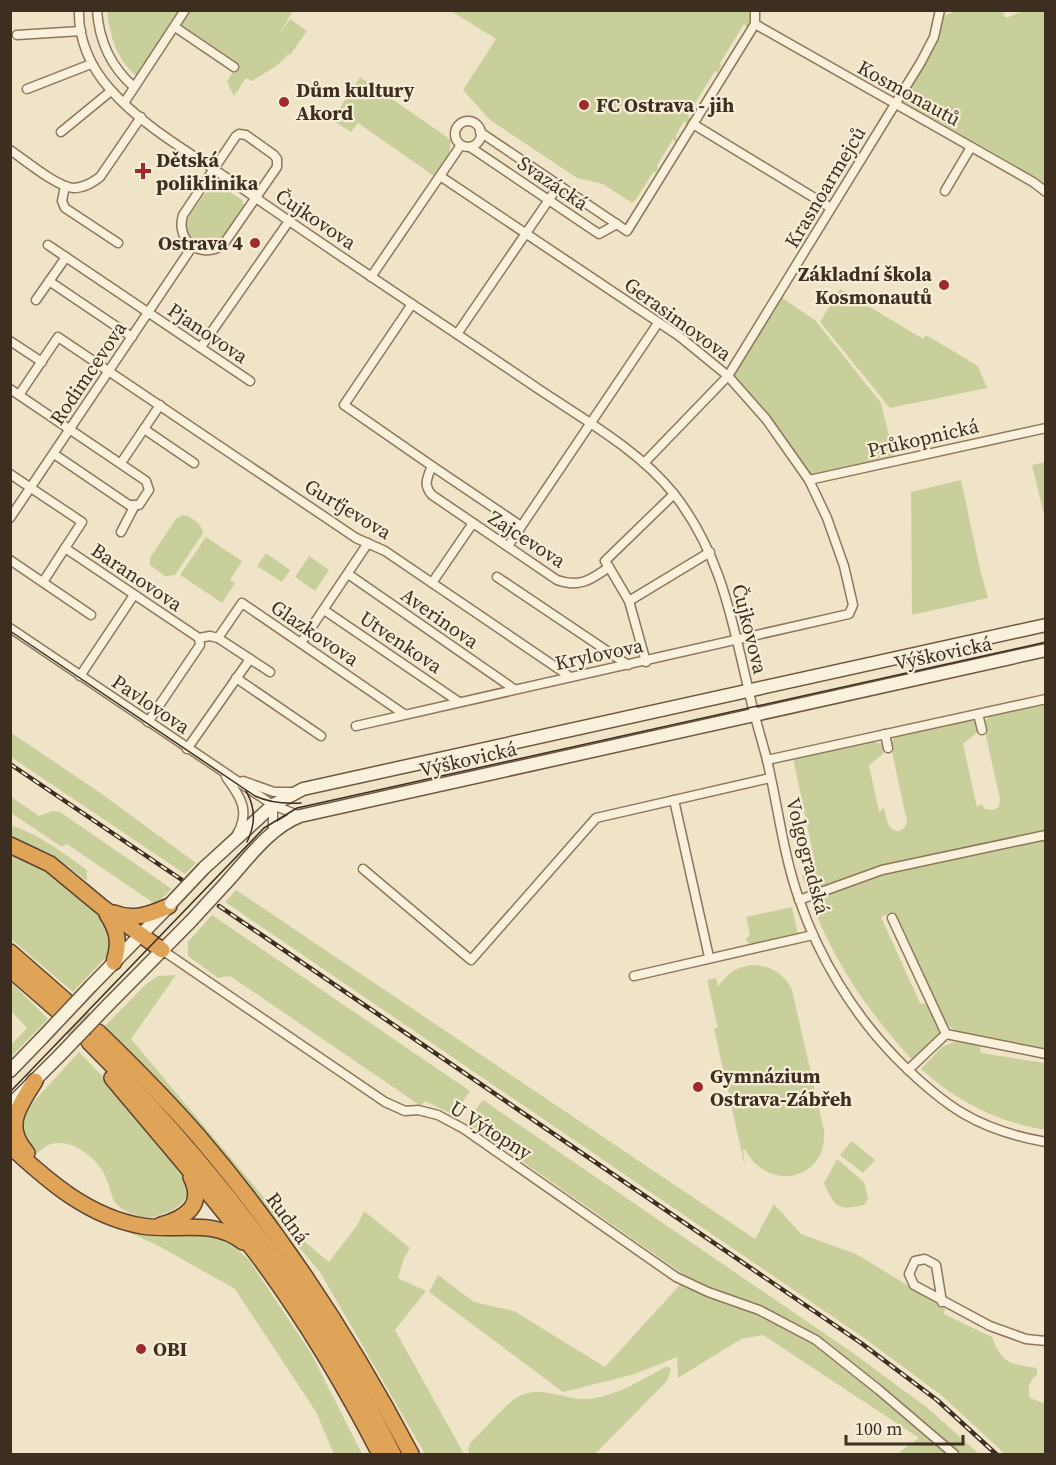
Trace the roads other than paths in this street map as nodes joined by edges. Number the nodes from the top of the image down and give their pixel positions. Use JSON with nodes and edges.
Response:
{"nodes":[{"id":1,"x":78,"y":10,"type":"edge"},
{"id":2,"x":97,"y":10,"type":"edge"},
{"id":3,"x":184,"y":10,"type":"edge"},
{"id":4,"x":755,"y":10,"type":"edge"},
{"id":5,"x":940,"y":10,"type":"edge"},
{"id":6,"x":755,"y":24,"type":"junction"},
{"id":7,"x":175,"y":27,"type":"junction"},
{"id":8,"x":81,"y":31,"type":"junction"},
{"id":9,"x":17,"y":35,"type":"dead end"},
{"id":10,"x":91,"y":64,"type":"junction"},
{"id":11,"x":234,"y":68,"type":"dead end"},
{"id":12,"x":134,"y":87,"type":"junction"},
{"id":13,"x":27,"y":89,"type":"dead end"},
{"id":14,"x":111,"y":91,"type":"junction"},
{"id":15,"x":124,"y":103,"type":"junction"},
{"id":16,"x":895,"y":104,"type":"junction"},
{"id":17,"x":141,"y":117,"type":"junction"},
{"id":18,"x":693,"y":124,"type":"junction"},
{"id":19,"x":61,"y":132,"type":"dead end"},
{"id":20,"x":480,"y":132,"type":"junction"},
{"id":21,"x":466,"y":146,"type":"junction"},
{"id":22,"x":971,"y":147,"type":"junction"},
{"id":23,"x":10,"y":150,"type":"edge"},
{"id":24,"x":213,"y":169,"type":"junction"},
{"id":25,"x":440,"y":176,"type":"junction"},
{"id":26,"x":559,"y":185,"type":"junction"},
{"id":27,"x":65,"y":186,"type":"junction"},
{"id":28,"x":945,"y":192,"type":"dead end"},
{"id":29,"x":1046,"y":192,"type":"edge"},
{"id":30,"x":256,"y":198,"type":"junction"},
{"id":31,"x":549,"y":200,"type":"junction"},
{"id":32,"x":831,"y":208,"type":"junction"},
{"id":33,"x":289,"y":221,"type":"junction"},
{"id":34,"x":617,"y":224,"type":"junction"},
{"id":35,"x":526,"y":233,"type":"junction"},
{"id":36,"x":118,"y":243,"type":"dead end"},
{"id":37,"x":48,"y":244,"type":"dead end"},
{"id":38,"x":192,"y":247,"type":"junction"},
{"id":39,"x":66,"y":257,"type":"junction"},
{"id":40,"x":371,"y":277,"type":"junction"},
{"id":41,"x":49,"y":281,"type":"junction"},
{"id":42,"x":36,"y":300,"type":"dead end"},
{"id":43,"x":412,"y":304,"type":"junction"},
{"id":44,"x":148,"y":312,"type":"junction"},
{"id":45,"x":658,"y":323,"type":"junction"},
{"id":46,"x":457,"y":334,"type":"junction"},
{"id":47,"x":132,"y":337,"type":"junction"},
{"id":48,"x":10,"y":341,"type":"edge"},
{"id":49,"x":201,"y":347,"type":"junction"},
{"id":50,"x":42,"y":362,"type":"junction"},
{"id":51,"x":110,"y":371,"type":"junction"},
{"id":52,"x":728,"y":376,"type":"junction"},
{"id":53,"x":250,"y":381,"type":"dead end"},
{"id":54,"x":10,"y":389,"type":"edge"},
{"id":55,"x":19,"y":395,"type":"junction"},
{"id":56,"x":160,"y":405,"type":"junction"},
{"id":57,"x":590,"y":424,"type":"junction"},
{"id":58,"x":1046,"y":428,"type":"edge"},
{"id":59,"x":71,"y":429,"type":"junction"},
{"id":60,"x":144,"y":429,"type":"junction"},
{"id":61,"x":54,"y":454,"type":"junction"},
{"id":62,"x":194,"y":463,"type":"dead end"},
{"id":63,"x":644,"y":463,"type":"junction"},
{"id":64,"x":120,"y":464,"type":"junction"},
{"id":65,"x":432,"y":466,"type":"junction"},
{"id":66,"x":10,"y":474,"type":"edge"},
{"id":67,"x":808,"y":480,"type":"junction"},
{"id":68,"x":31,"y":488,"type":"junction"},
{"id":69,"x":674,"y":494,"type":"junction"},
{"id":70,"x":135,"y":505,"type":"junction"},
{"id":71,"x":10,"y":518,"type":"edge"},
{"id":72,"x":473,"y":523,"type":"junction"},
{"id":73,"x":521,"y":526,"type":"junction"},
{"id":74,"x":121,"y":532,"type":"dead end"},
{"id":75,"x":368,"y":543,"type":"junction"},
{"id":76,"x":508,"y":546,"type":"junction"},
{"id":77,"x":65,"y":548,"type":"junction"},
{"id":78,"x":710,"y":552,"type":"junction"},
{"id":79,"x":10,"y":560,"type":"edge"},
{"id":80,"x":607,"y":564,"type":"junction"},
{"id":81,"x":348,"y":574,"type":"junction"},
{"id":82,"x":497,"y":577,"type":"dead end"},
{"id":83,"x":43,"y":582,"type":"junction"},
{"id":84,"x":432,"y":583,"type":"junction"},
{"id":85,"x":134,"y":595,"type":"junction"},
{"id":86,"x":629,"y":601,"type":"junction"},
{"id":87,"x":324,"y":610,"type":"junction"},
{"id":88,"x":849,"y":614,"type":"joint"},
{"id":89,"x":91,"y":615,"type":"dead end"},
{"id":90,"x":1046,"y":625,"type":"edge"},
{"id":91,"x":10,"y":628,"type":"edge"},
{"id":92,"x":199,"y":638,"type":"junction"},
{"id":93,"x":218,"y":638,"type":"junction"},
{"id":94,"x":739,"y":640,"type":"junction"},
{"id":95,"x":302,"y":643,"type":"junction"},
{"id":96,"x":1046,"y":650,"type":"edge"},
{"id":97,"x":250,"y":659,"type":"junction"},
{"id":98,"x":646,"y":662,"type":"junction"},
{"id":99,"x":628,"y":665,"type":"junction"},
{"id":100,"x":270,"y":672,"type":"dead end"},
{"id":101,"x":80,"y":676,"type":"junction"},
{"id":102,"x":569,"y":676,"type":"junction"},
{"id":103,"x":236,"y":678,"type":"junction"},
{"id":104,"x":514,"y":689,"type":"junction"},
{"id":105,"x":748,"y":690,"type":"junction"},
{"id":106,"x":1046,"y":699,"type":"edge"},
{"id":107,"x":459,"y":702,"type":"junction"},
{"id":108,"x":404,"y":714,"type":"junction"},
{"id":109,"x":754,"y":714,"type":"junction"},
{"id":110,"x":978,"y":714,"type":"junction"},
{"id":111,"x":148,"y":722,"type":"junction"},
{"id":112,"x":356,"y":726,"type":"dead end"},
{"id":113,"x":982,"y":730,"type":"dead end"},
{"id":114,"x":885,"y":734,"type":"junction"},
{"id":115,"x":321,"y":736,"type":"dead end"},
{"id":116,"x":888,"y":748,"type":"dead end"},
{"id":117,"x":188,"y":749,"type":"junction"},
{"id":118,"x":767,"y":760,"type":"junction"},
{"id":119,"x":223,"y":772,"type":"junction"},
{"id":120,"x":770,"y":778,"type":"junction"},
{"id":121,"x":303,"y":789,"type":"junction"},
{"id":122,"x":674,"y":800,"type":"junction"},
{"id":123,"x":273,"y":805,"type":"junction"},
{"id":124,"x":300,"y":816,"type":"junction"},
{"id":125,"x":273,"y":833,"type":"junction"},
{"id":126,"x":1046,"y":835,"type":"edge"},
{"id":127,"x":234,"y":839,"type":"junction"},
{"id":128,"x":10,"y":845,"type":"edge"},
{"id":129,"x":363,"y":869,"type":"dead end"},
{"id":130,"x":799,"y":900,"type":"junction"},
{"id":131,"x":170,"y":905,"type":"junction"},
{"id":132,"x":102,"y":907,"type":"junction"},
{"id":133,"x":892,"y":918,"type":"dead end"},
{"id":134,"x":140,"y":934,"type":"junction"},
{"id":135,"x":813,"y":935,"type":"junction"},
{"id":136,"x":162,"y":950,"type":"junction"},
{"id":137,"x":10,"y":952,"type":"edge"},
{"id":138,"x":710,"y":957,"type":"junction"},
{"id":139,"x":114,"y":962,"type":"junction"},
{"id":140,"x":10,"y":969,"type":"edge"},
{"id":141,"x":634,"y":976,"type":"dead end"},
{"id":142,"x":946,"y":1034,"type":"junction"},
{"id":143,"x":91,"y":1040,"type":"junction"},
{"id":144,"x":1046,"y":1054,"type":"edge"},
{"id":145,"x":908,"y":1070,"type":"junction"},
{"id":146,"x":10,"y":1071,"type":"edge"},
{"id":147,"x":34,"y":1081,"type":"junction"},
{"id":148,"x":10,"y":1105,"type":"edge"},
{"id":149,"x":1046,"y":1142,"type":"edge"},
{"id":150,"x":10,"y":1146,"type":"edge"},
{"id":151,"x":10,"y":1156,"type":"edge"},
{"id":152,"x":181,"y":1158,"type":"junction"},
{"id":153,"x":34,"y":1164,"type":"junction"},
{"id":154,"x":153,"y":1227,"type":"junction"},
{"id":155,"x":259,"y":1257,"type":"junction"},
{"id":156,"x":942,"y":1302,"type":"junction"},
{"id":157,"x":1046,"y":1341,"type":"edge"},
{"id":158,"x":335,"y":1373,"type":"junction"},
{"id":159,"x":372,"y":1455,"type":"edge"},
{"id":160,"x":380,"y":1455,"type":"edge"},
{"id":161,"x":393,"y":1455,"type":"edge"},
{"id":162,"x":411,"y":1455,"type":"edge"},
{"id":163,"x":954,"y":1455,"type":"edge"}],
"edges":[{"from":1,"to":8,"type":"street","name":"Čujkovova"},
{"from":2,"to":12,"type":"street"},
{"from":3,"to":7,"type":"street"},
{"from":4,"to":6,"type":"street"},
{"from":5,"to":16,"type":"street","name":"Krasnoarmejců"},
{"from":6,"to":16,"type":"street","name":"Kosmonautů"},
{"from":6,"to":18,"type":"street","name":"Svazácká"},
{"from":7,"to":11,"type":"street"},
{"from":7,"to":12,"type":"street"},
{"from":8,"to":9,"type":"street"},
{"from":8,"to":10,"type":"street","name":"Čujkovova"},
{"from":10,"to":13,"type":"street"},
{"from":10,"to":14,"type":"street","name":"Čujkovova"},
{"from":12,"to":15,"type":"street"},
{"from":14,"to":15,"type":"street","name":"Čujkovova"},
{"from":14,"to":19,"type":"street"},
{"from":15,"to":17,"type":"street","name":"Čujkovova"},
{"from":16,"to":22,"type":"street","name":"Kosmonautů"},
{"from":16,"to":32,"type":"street","name":"Krasnoarmejců"},
{"from":17,"to":24,"type":"street","name":"Čujkovova"},
{"from":17,"to":27,"type":"street"},
{"from":18,"to":32,"type":"street"},
{"from":18,"to":34,"type":"street","name":"Svazácká"},
{"from":20,"to":21,"type":"street"},
{"from":20,"to":21,"type":"street"},
{"from":20,"to":26,"type":"street","name":"Svazácká"},
{"from":21,"to":25,"type":"street"},
{"from":21,"to":31,"type":"street","name":"Svazácká"},
{"from":22,"to":28,"type":"street"},
{"from":22,"to":29,"type":"street","name":"Kosmonautů"},
{"from":23,"to":27,"type":"street"},
{"from":24,"to":30,"type":"street","name":"Čujkovova"},
{"from":24,"to":30,"type":"street"},
{"from":24,"to":38,"type":"street"},
{"from":25,"to":35,"type":"street","name":"Gerasimovova"},
{"from":25,"to":40,"type":"street"},
{"from":26,"to":31,"type":"street"},
{"from":26,"to":34,"type":"street","name":"Svazácká"},
{"from":27,"to":36,"type":"street"},
{"from":30,"to":33,"type":"street","name":"Čujkovova"},
{"from":30,"to":38,"type":"street"},
{"from":31,"to":34,"type":"street","name":"Svazácká"},
{"from":31,"to":35,"type":"street"},
{"from":32,"to":52,"type":"street","name":"Krasnoarmejců"},
{"from":33,"to":40,"type":"street","name":"Čujkovova"},
{"from":33,"to":49,"type":"street"},
{"from":35,"to":45,"type":"street","name":"Gerasimovova"},
{"from":35,"to":46,"type":"street"},
{"from":37,"to":39,"type":"street","name":"Pjanovova"},
{"from":38,"to":44,"type":"street","name":"Rodimcevova"},
{"from":39,"to":41,"type":"street"},
{"from":39,"to":44,"type":"street","name":"Pjanovova"},
{"from":40,"to":43,"type":"street","name":"Čujkovova"},
{"from":41,"to":42,"type":"street"},
{"from":41,"to":47,"type":"street"},
{"from":43,"to":46,"type":"street","name":"Čujkovova"},
{"from":43,"to":65,"type":"street","name":"Zajcevova"},
{"from":44,"to":47,"type":"street","name":"Rodimcevova"},
{"from":44,"to":49,"type":"street","name":"Pjanovova"},
{"from":45,"to":52,"type":"street","name":"Gerasimovova"},
{"from":45,"to":57,"type":"street"},
{"from":46,"to":57,"type":"street","name":"Čujkovova"},
{"from":47,"to":51,"type":"street","name":"Rodimcevova"},
{"from":48,"to":50,"type":"street"},
{"from":49,"to":53,"type":"street","name":"Pjanovova"},
{"from":50,"to":51,"type":"street","name":"Gurťjevova"},
{"from":50,"to":55,"type":"street"},
{"from":51,"to":56,"type":"street","name":"Gurťjevova"},
{"from":51,"to":59,"type":"street","name":"Rodimcevova"},
{"from":52,"to":63,"type":"street","name":"Krasnoarmejců"},
{"from":52,"to":67,"type":"street","name":"Gerasimovova"},
{"from":54,"to":55,"type":"street"},
{"from":55,"to":59,"type":"street"},
{"from":56,"to":60,"type":"street"},
{"from":56,"to":75,"type":"street","name":"Gurťjevova"},
{"from":57,"to":63,"type":"street","name":"Čujkovova"},
{"from":57,"to":73,"type":"street"},
{"from":58,"to":67,"type":"street","name":"Průkopnická"},
{"from":59,"to":61,"type":"street","name":"Rodimcevova"},
{"from":59,"to":64,"type":"street"},
{"from":60,"to":62,"type":"street"},
{"from":60,"to":64,"type":"street"},
{"from":61,"to":68,"type":"street","name":"Rodimcevova"},
{"from":61,"to":70,"type":"street"},
{"from":63,"to":69,"type":"street","name":"Čujkovova"},
{"from":64,"to":70,"type":"street"},
{"from":65,"to":72,"type":"street","name":"Zajcevova"},
{"from":65,"to":73,"type":"street","name":"Zajcevova"},
{"from":66,"to":68,"type":"street"},
{"from":67,"to":88,"type":"street","name":"Gerasimovova"},
{"from":68,"to":71,"type":"street","name":"Rodimcevova"},
{"from":68,"to":77,"type":"street","name":"Baranovova"},
{"from":69,"to":78,"type":"street","name":"Čujkovova"},
{"from":69,"to":80,"type":"street"},
{"from":70,"to":74,"type":"street"},
{"from":72,"to":76,"type":"street","name":"Zajcevova"},
{"from":72,"to":84,"type":"street"},
{"from":73,"to":76,"type":"street"},
{"from":75,"to":81,"type":"street"},
{"from":75,"to":84,"type":"street","name":"Gurťjevova"},
{"from":76,"to":80,"type":"street","name":"Zajcevova"},
{"from":77,"to":83,"type":"street"},
{"from":77,"to":85,"type":"street","name":"Baranovova"},
{"from":78,"to":86,"type":"street"},
{"from":78,"to":94,"type":"street","name":"Čujkovova"},
{"from":79,"to":83,"type":"street"},
{"from":80,"to":86,"type":"street"},
{"from":81,"to":87,"type":"street"},
{"from":81,"to":104,"type":"street","name":"Averinova"},
{"from":82,"to":99,"type":"street"},
{"from":83,"to":89,"type":"street"},
{"from":84,"to":102,"type":"street","name":"Gurťjevova"},
{"from":85,"to":92,"type":"street","name":"Baranovova"},
{"from":85,"to":101,"type":"street"},
{"from":86,"to":98,"type":"street"},
{"from":87,"to":95,"type":"street"},
{"from":87,"to":107,"type":"street","name":"Utvenkova"},
{"from":88,"to":94,"type":"street","name":"Krylovova"},
{"from":90,"to":105,"type":"street","name":"Výškovická"},
{"from":91,"to":101,"type":"street","name":"Pavlovova"},
{"from":92,"to":93,"type":"street"},
{"from":92,"to":111,"type":"street"},
{"from":93,"to":95,"type":"street","name":"Glazkovova"},
{"from":93,"to":97,"type":"street"},
{"from":94,"to":98,"type":"street","name":"Krylovova"},
{"from":94,"to":105,"type":"street","name":"Čujkovova"},
{"from":95,"to":108,"type":"street","name":"Glazkovova"},
{"from":96,"to":109,"type":"street","name":"Výškovická"},
{"from":97,"to":100,"type":"street"},
{"from":97,"to":103,"type":"street"},
{"from":98,"to":99,"type":"street","name":"Krylovova"},
{"from":99,"to":102,"type":"street","name":"Krylovova"},
{"from":101,"to":111,"type":"street","name":"Pavlovova"},
{"from":102,"to":104,"type":"street","name":"Krylovova"},
{"from":103,"to":115,"type":"street"},
{"from":103,"to":117,"type":"street"},
{"from":104,"to":107,"type":"street","name":"Krylovova"},
{"from":105,"to":109,"type":"street","name":"Čujkovova"},
{"from":105,"to":121,"type":"street","name":"Výškovická"},
{"from":106,"to":110,"type":"street"},
{"from":107,"to":108,"type":"street","name":"Krylovova"},
{"from":108,"to":112,"type":"street","name":"Krylovova"},
{"from":109,"to":118,"type":"street","name":"Volgogradská"},
{"from":109,"to":124,"type":"street","name":"Výškovická"},
{"from":110,"to":113,"type":"street"},
{"from":110,"to":114,"type":"street"},
{"from":111,"to":117,"type":"street","name":"Pavlovova"},
{"from":114,"to":116,"type":"street"},
{"from":114,"to":118,"type":"street"},
{"from":117,"to":119,"type":"street","name":"Pavlovova"},
{"from":118,"to":120,"type":"street","name":"Volgogradská"},
{"from":119,"to":121,"type":"street"},
{"from":119,"to":123,"type":"street","name":"Pavlovova"},
{"from":119,"to":127,"type":"street"},
{"from":120,"to":122,"type":"street"},
{"from":120,"to":130,"type":"street","name":"Volgogradská"},
{"from":121,"to":123,"type":"street","name":"Výškovická"},
{"from":122,"to":129,"type":"street"},
{"from":122,"to":138,"type":"street"},
{"from":123,"to":124,"type":"street","name":"Pavlovova"},
{"from":123,"to":125,"type":"street"},
{"from":123,"to":127,"type":"street","name":"Výškovická"},
{"from":124,"to":125,"type":"street","name":"Výškovická"},
{"from":125,"to":136,"type":"street","name":"Výškovická","bridge":true},
{"from":126,"to":130,"type":"street"},
{"from":127,"to":131,"type":"street","name":"Výškovická","bridge":true},
{"from":128,"to":132,"type":"highway"},
{"from":130,"to":135,"type":"street","name":"Volgogradská"},
{"from":131,"to":132,"type":"highway"},
{"from":131,"to":134,"type":"street","name":"Výškovická"},
{"from":132,"to":134,"type":"highway"},
{"from":132,"to":139,"type":"highway"},
{"from":133,"to":142,"type":"street"},
{"from":134,"to":136,"type":"highway"},
{"from":134,"to":139,"type":"street","name":"Výškovická"},
{"from":135,"to":138,"type":"street"},
{"from":135,"to":145,"type":"street","name":"Volgogradská"},
{"from":136,"to":147,"type":"street","name":"Výškovická","bridge":true},
{"from":136,"to":163,"type":"street","name":"U Výtopny"},
{"from":137,"to":140,"type":"highway"},
{"from":138,"to":141,"type":"street"},
{"from":139,"to":146,"type":"street","name":"Výškovická","bridge":true},
{"from":142,"to":144,"type":"street"},
{"from":142,"to":145,"type":"street"},
{"from":143,"to":152,"type":"highway"},
{"from":143,"to":161,"type":"highway","name":"Rudná"},
{"from":143,"to":162,"type":"highway","name":"Rudná"},
{"from":145,"to":149,"type":"street","name":"Volgogradská"},
{"from":147,"to":148,"type":"street","name":"Výškovická"},
{"from":147,"to":153,"type":"highway"},
{"from":150,"to":153,"type":"highway"},
{"from":151,"to":153,"type":"highway"},
{"from":152,"to":154,"type":"highway"},
{"from":152,"to":155,"type":"highway"},
{"from":153,"to":154,"type":"highway"},
{"from":154,"to":155,"type":"highway"},
{"from":155,"to":158,"type":"highway"},
{"from":156,"to":156,"type":"street"},
{"from":156,"to":157,"type":"street"},
{"from":158,"to":159,"type":"highway"},
{"from":158,"to":160,"type":"highway"}]}
